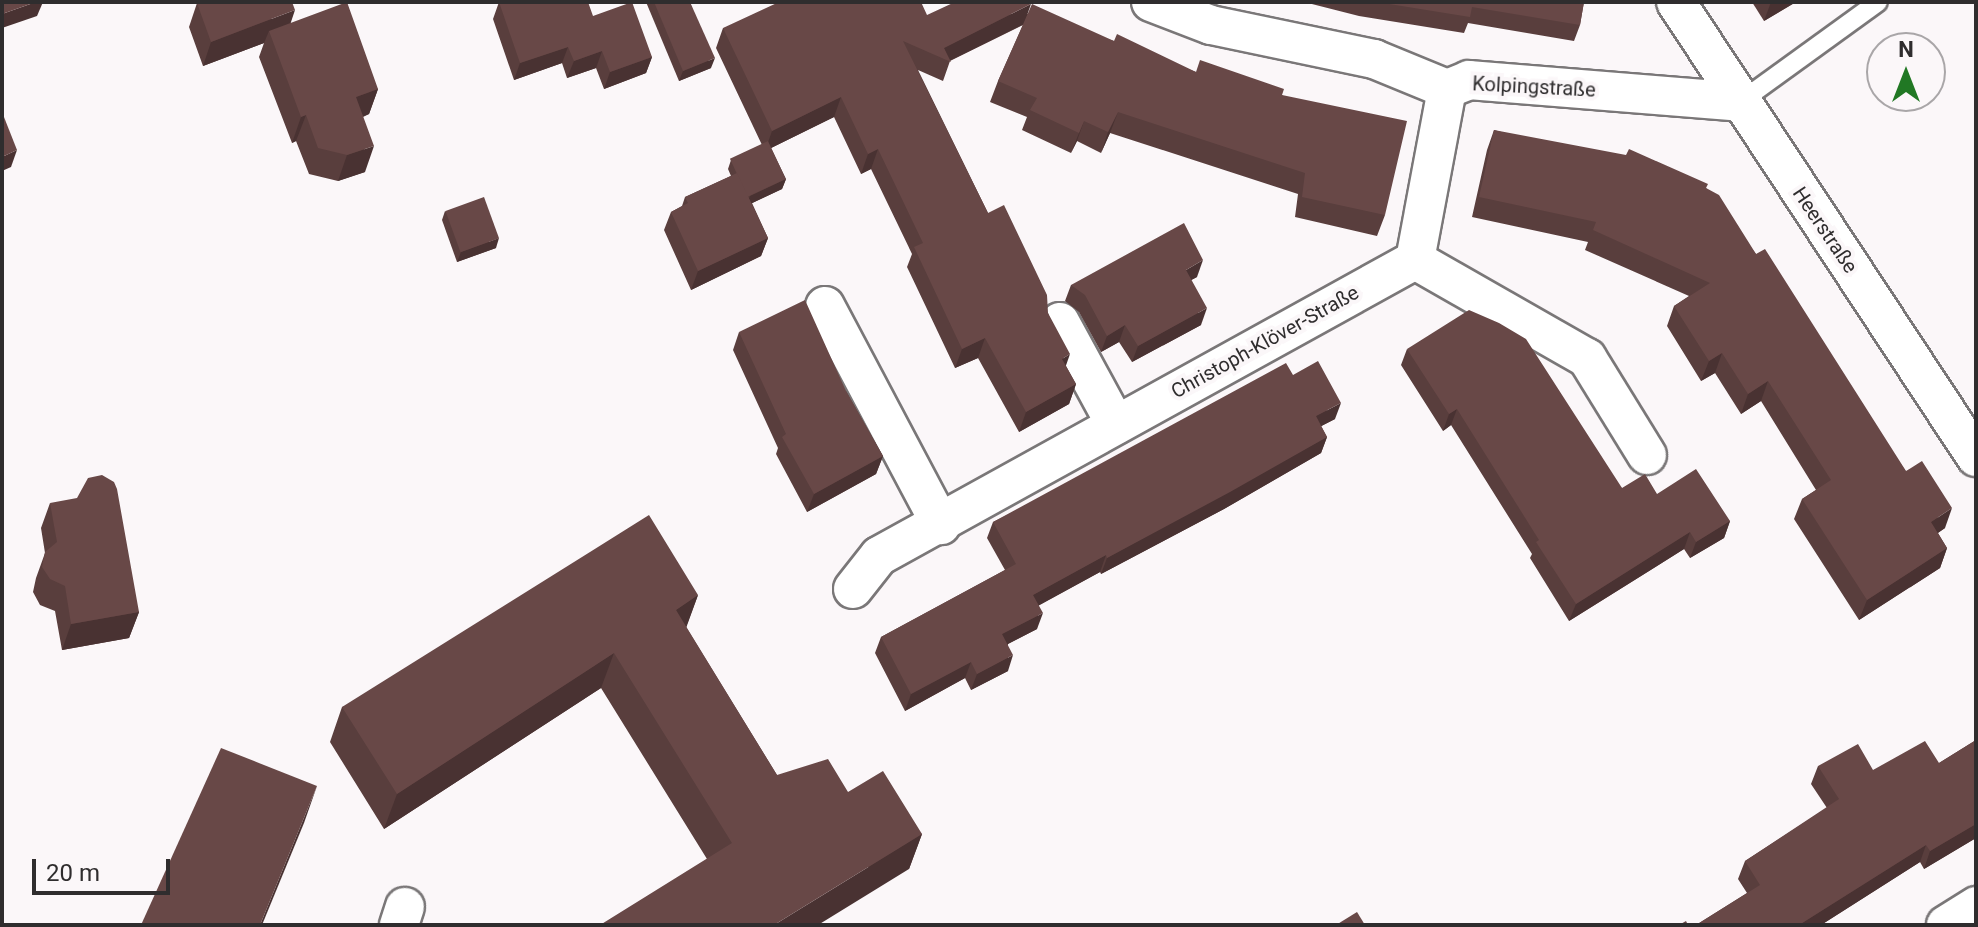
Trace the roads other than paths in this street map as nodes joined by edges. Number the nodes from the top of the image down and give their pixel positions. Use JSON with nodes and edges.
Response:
{"nodes":[{"id":1,"x":1151,"y":2,"type":"edge"},
{"id":2,"x":1676,"y":2,"type":"edge"},
{"id":3,"x":1878,"y":2,"type":"edge"},
{"id":4,"x":1447,"y":89,"type":"junction"},
{"id":5,"x":1740,"y":102,"type":"junction"},
{"id":6,"x":1415,"y":260,"type":"junction"},
{"id":7,"x":825,"y":306,"type":"dead end"},
{"id":8,"x":1060,"y":322,"type":"dead end"},
{"id":9,"x":1116,"y":425,"type":"junction"},
{"id":10,"x":1647,"y":455,"type":"dead end"},
{"id":11,"x":1976,"y":457,"type":"edge"},
{"id":12,"x":941,"y":525,"type":"junction"},
{"id":13,"x":853,"y":589,"type":"dead end"},
{"id":14,"x":1976,"y":906,"type":"edge"},
{"id":15,"x":1946,"y":925,"type":"edge"}],
"edges":[{"from":1,"to":4,"type":"street","name":"Kolpingstraße"},
{"from":2,"to":5,"type":"street","name":"Heerstraße"},
{"from":3,"to":5,"type":"lane"},
{"from":4,"to":5,"type":"street","name":"Kolpingstraße"},
{"from":4,"to":6,"type":"street"},
{"from":5,"to":11,"type":"street","name":"Heerstraße"},
{"from":6,"to":9,"type":"street","name":"Christoph-Klöver-Straße"},
{"from":6,"to":10,"type":"street"},
{"from":7,"to":12,"type":"street"},
{"from":8,"to":9,"type":"street"},
{"from":9,"to":12,"type":"street","name":"Christoph-Klöver-Straße"},
{"from":12,"to":13,"type":"street","name":"Christoph-Klöver-Straße"},
{"from":14,"to":15,"type":"street"}]}
